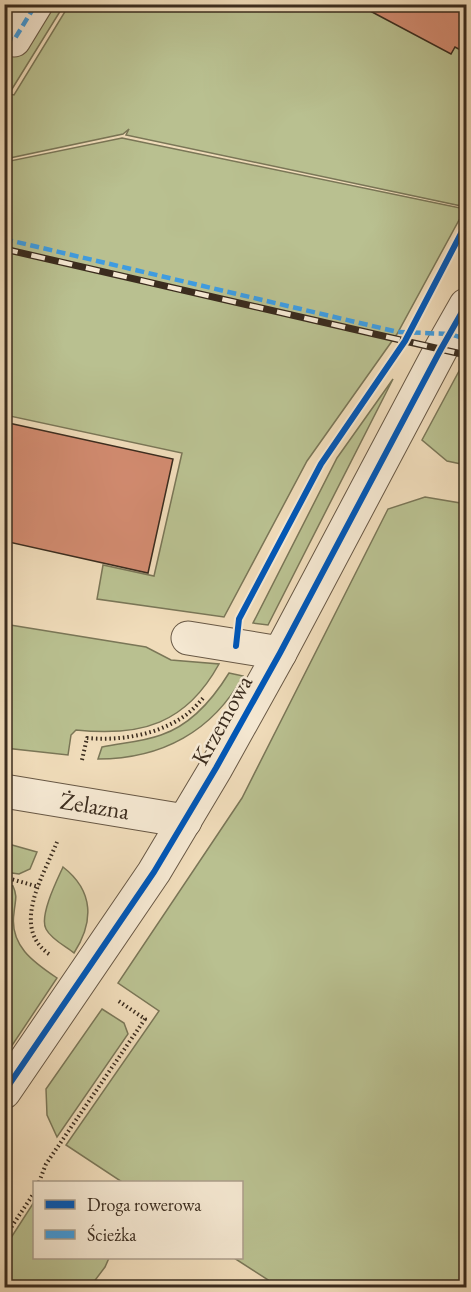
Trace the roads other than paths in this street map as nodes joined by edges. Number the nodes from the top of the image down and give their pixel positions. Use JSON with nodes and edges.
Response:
{"nodes":[{"id":1,"x":36,"y":4,"type":"edge"},
{"id":2,"x":4,"y":37,"type":"edge"},
{"id":3,"x":466,"y":305,"type":"edge"},
{"id":4,"x":188,"y":638,"type":"dead end"},
{"id":5,"x":280,"y":653,"type":"junction"},
{"id":6,"x":4,"y":791,"type":"edge"},
{"id":7,"x":185,"y":821,"type":"junction"},
{"id":8,"x":4,"y":1092,"type":"edge"}],
"edges":[{"from":1,"to":2,"type":"street"},
{"from":3,"to":5,"type":"street","name":"Krzemowa"},
{"from":4,"to":5,"type":"street"},
{"from":5,"to":7,"type":"street","name":"Krzemowa"},
{"from":6,"to":7,"type":"street","name":"Żelazna"},
{"from":7,"to":8,"type":"street","name":"Krzemowa"}]}
